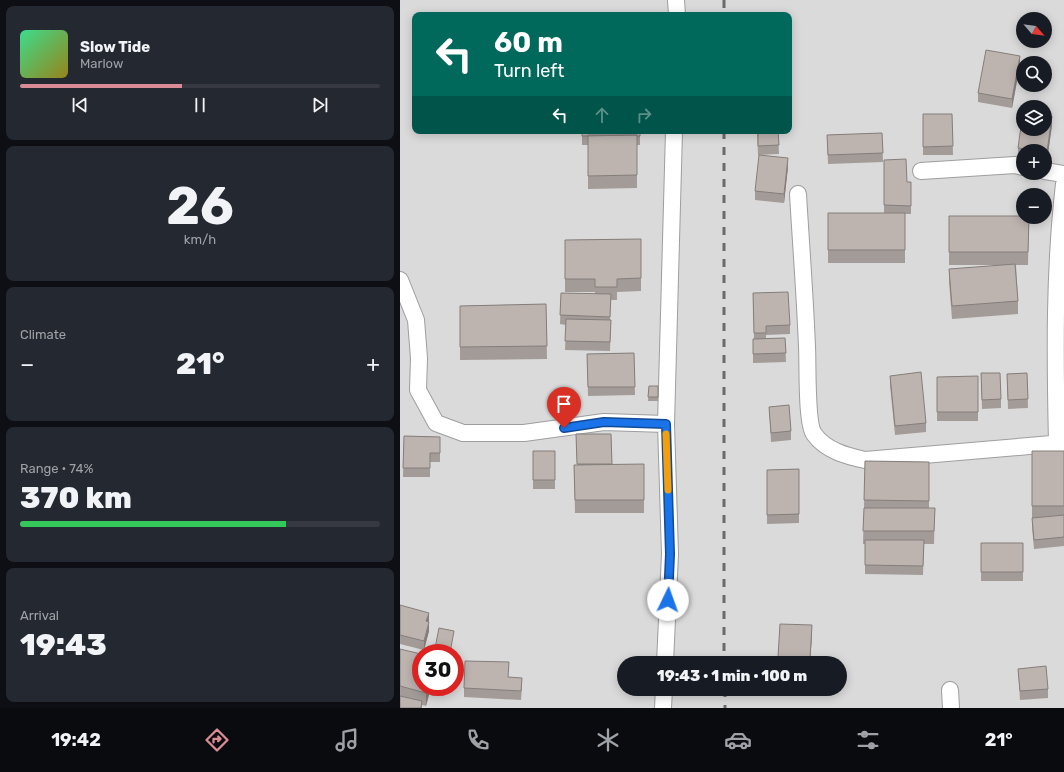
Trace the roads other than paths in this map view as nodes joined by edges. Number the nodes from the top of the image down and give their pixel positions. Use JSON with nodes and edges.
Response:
{"nodes":[{"id":1,"x":676,"y":0,"type":"edge"},
{"id":2,"x":677,"y":12,"type":"edge"},
{"id":3,"x":674,"y":134,"type":"edge"},
{"id":4,"x":1016,"y":166,"type":"edge"},
{"id":5,"x":921,"y":171,"type":"dead end"},
{"id":6,"x":1052,"y":172,"type":"edge"},
{"id":7,"x":1064,"y":174,"type":"edge"},
{"id":8,"x":1064,"y":184,"type":"edge"},
{"id":9,"x":798,"y":194,"type":"dead end"},
{"id":10,"x":400,"y":280,"type":"edge"},
{"id":11,"x":666,"y":424,"type":"junction"},
{"id":12,"x":1060,"y":443,"type":"edge"},
{"id":13,"x":665,"y":656,"type":"edge"},
{"id":14,"x":950,"y":690,"type":"dead end"},
{"id":15,"x":664,"y":696,"type":"edge"},
{"id":16,"x":663,"y":708,"type":"edge"},
{"id":17,"x":951,"y":708,"type":"edge"}],
"edges":[{"from":1,"to":2,"type":"street"},
{"from":3,"to":11,"type":"street"},
{"from":4,"to":5,"type":"street"},
{"from":6,"to":7,"type":"street"},
{"from":8,"to":12,"type":"street"},
{"from":9,"to":12,"type":"street"},
{"from":10,"to":11,"type":"street"},
{"from":11,"to":13,"type":"street"},
{"from":14,"to":17,"type":"street"},
{"from":15,"to":16,"type":"street"}]}
